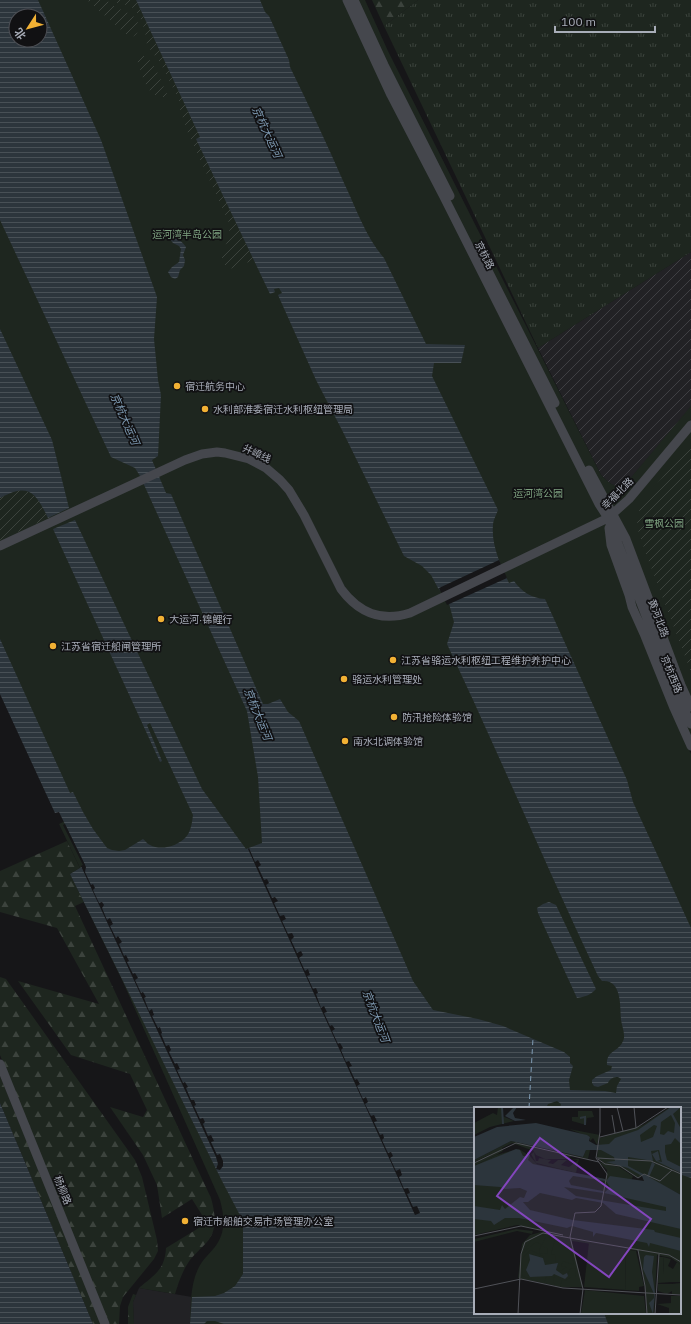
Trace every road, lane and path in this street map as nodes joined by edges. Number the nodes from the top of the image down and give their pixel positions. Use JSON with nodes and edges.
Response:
{"nodes":[{"id":1,"x":347,"y":0,"type":"edge"},
{"id":2,"x":354,"y":0,"type":"edge"},
{"id":3,"x":691,"y":425,"type":"edge"},
{"id":4,"x":610,"y":516,"type":"junction"},
{"id":5,"x":0,"y":546,"type":"edge"},
{"id":6,"x":516,"y":561,"type":"joint"},
{"id":7,"x":691,"y":707,"type":"edge"},
{"id":8,"x":691,"y":724,"type":"edge"},
{"id":9,"x":691,"y":746,"type":"edge"},
{"id":10,"x":0,"y":1064,"type":"edge"},
{"id":11,"x":105,"y":1324,"type":"edge"}],
"edges":[{"from":1,"to":4,"type":"street","name":"京杭路"},
{"from":2,"to":4,"type":"street","name":"京杭路"},
{"from":3,"to":4,"type":"street","name":"幸福北路"},
{"from":4,"to":6,"type":"street","name":"幸福北路"},
{"from":4,"to":7,"type":"street","name":"黄河北路"},
{"from":4,"to":8,"type":"street","name":"黄河北路"},
{"from":4,"to":9,"type":"street","name":"京杭西路"},
{"from":5,"to":6,"type":"street","name":"井嶂线"},
{"from":10,"to":11,"type":"street","name":"杨柳路"}]}
